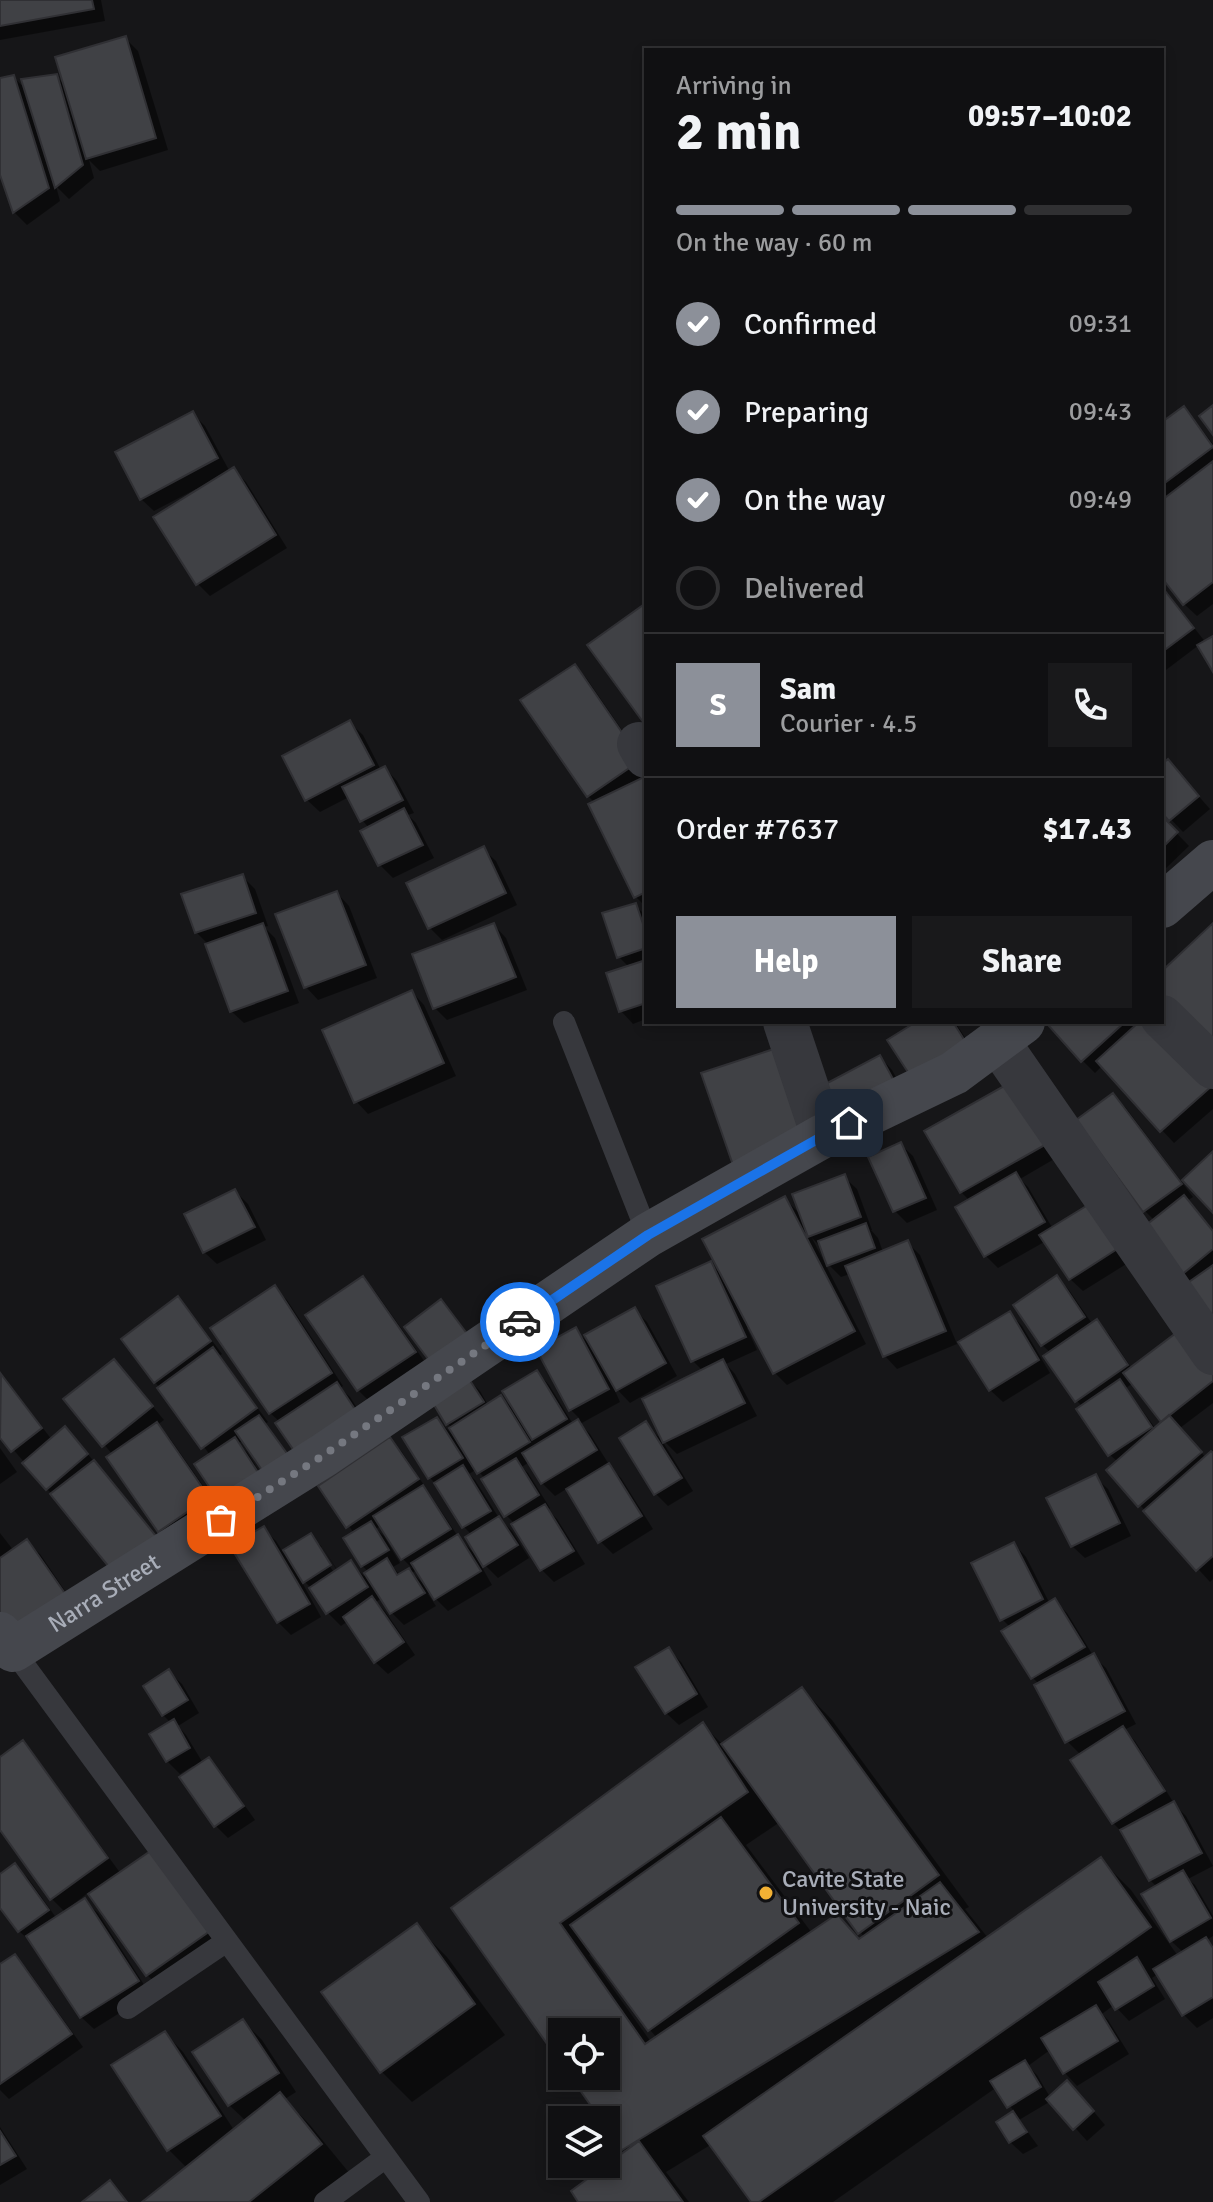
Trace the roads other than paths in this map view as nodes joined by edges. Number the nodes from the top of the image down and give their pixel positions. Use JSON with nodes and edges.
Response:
{"nodes":[{"id":1,"x":1213,"y":862,"type":"edge"},
{"id":2,"x":1164,"y":904,"type":"edge"},
{"id":3,"x":1164,"y":1019,"type":"edge"},
{"id":4,"x":564,"y":1022,"type":"dead end"},
{"id":5,"x":786,"y":1024,"type":"edge"},
{"id":6,"x":1010,"y":1032,"type":"edge"},
{"id":7,"x":1213,"y":1067,"type":"edge"},
{"id":8,"x":823,"y":1136,"type":"junction"},
{"id":9,"x":648,"y":1235,"type":"junction"},
{"id":10,"x":1213,"y":1353,"type":"edge"},
{"id":11,"x":4,"y":1648,"type":"edge"},
{"id":12,"x":227,"y":1941,"type":"junction"},
{"id":13,"x":128,"y":2008,"type":"dead end"},
{"id":14,"x":386,"y":2157,"type":"junction"},
{"id":15,"x":325,"y":2202,"type":"edge"},
{"id":16,"x":419,"y":2202,"type":"edge"}],
"edges":[{"from":1,"to":2,"type":"street"},
{"from":3,"to":7,"type":"street"},
{"from":4,"to":9,"type":"lane"},
{"from":5,"to":8,"type":"street"},
{"from":6,"to":8,"type":"street","name":"Narra Street"},
{"from":6,"to":10,"type":"street"},
{"from":8,"to":9,"type":"street","name":"Narra Street"},
{"from":9,"to":11,"type":"street","name":"Narra Street"},
{"from":11,"to":12,"type":"lane"},
{"from":12,"to":13,"type":"lane"},
{"from":12,"to":14,"type":"lane"},
{"from":14,"to":15,"type":"lane"},
{"from":14,"to":16,"type":"lane"}]}
